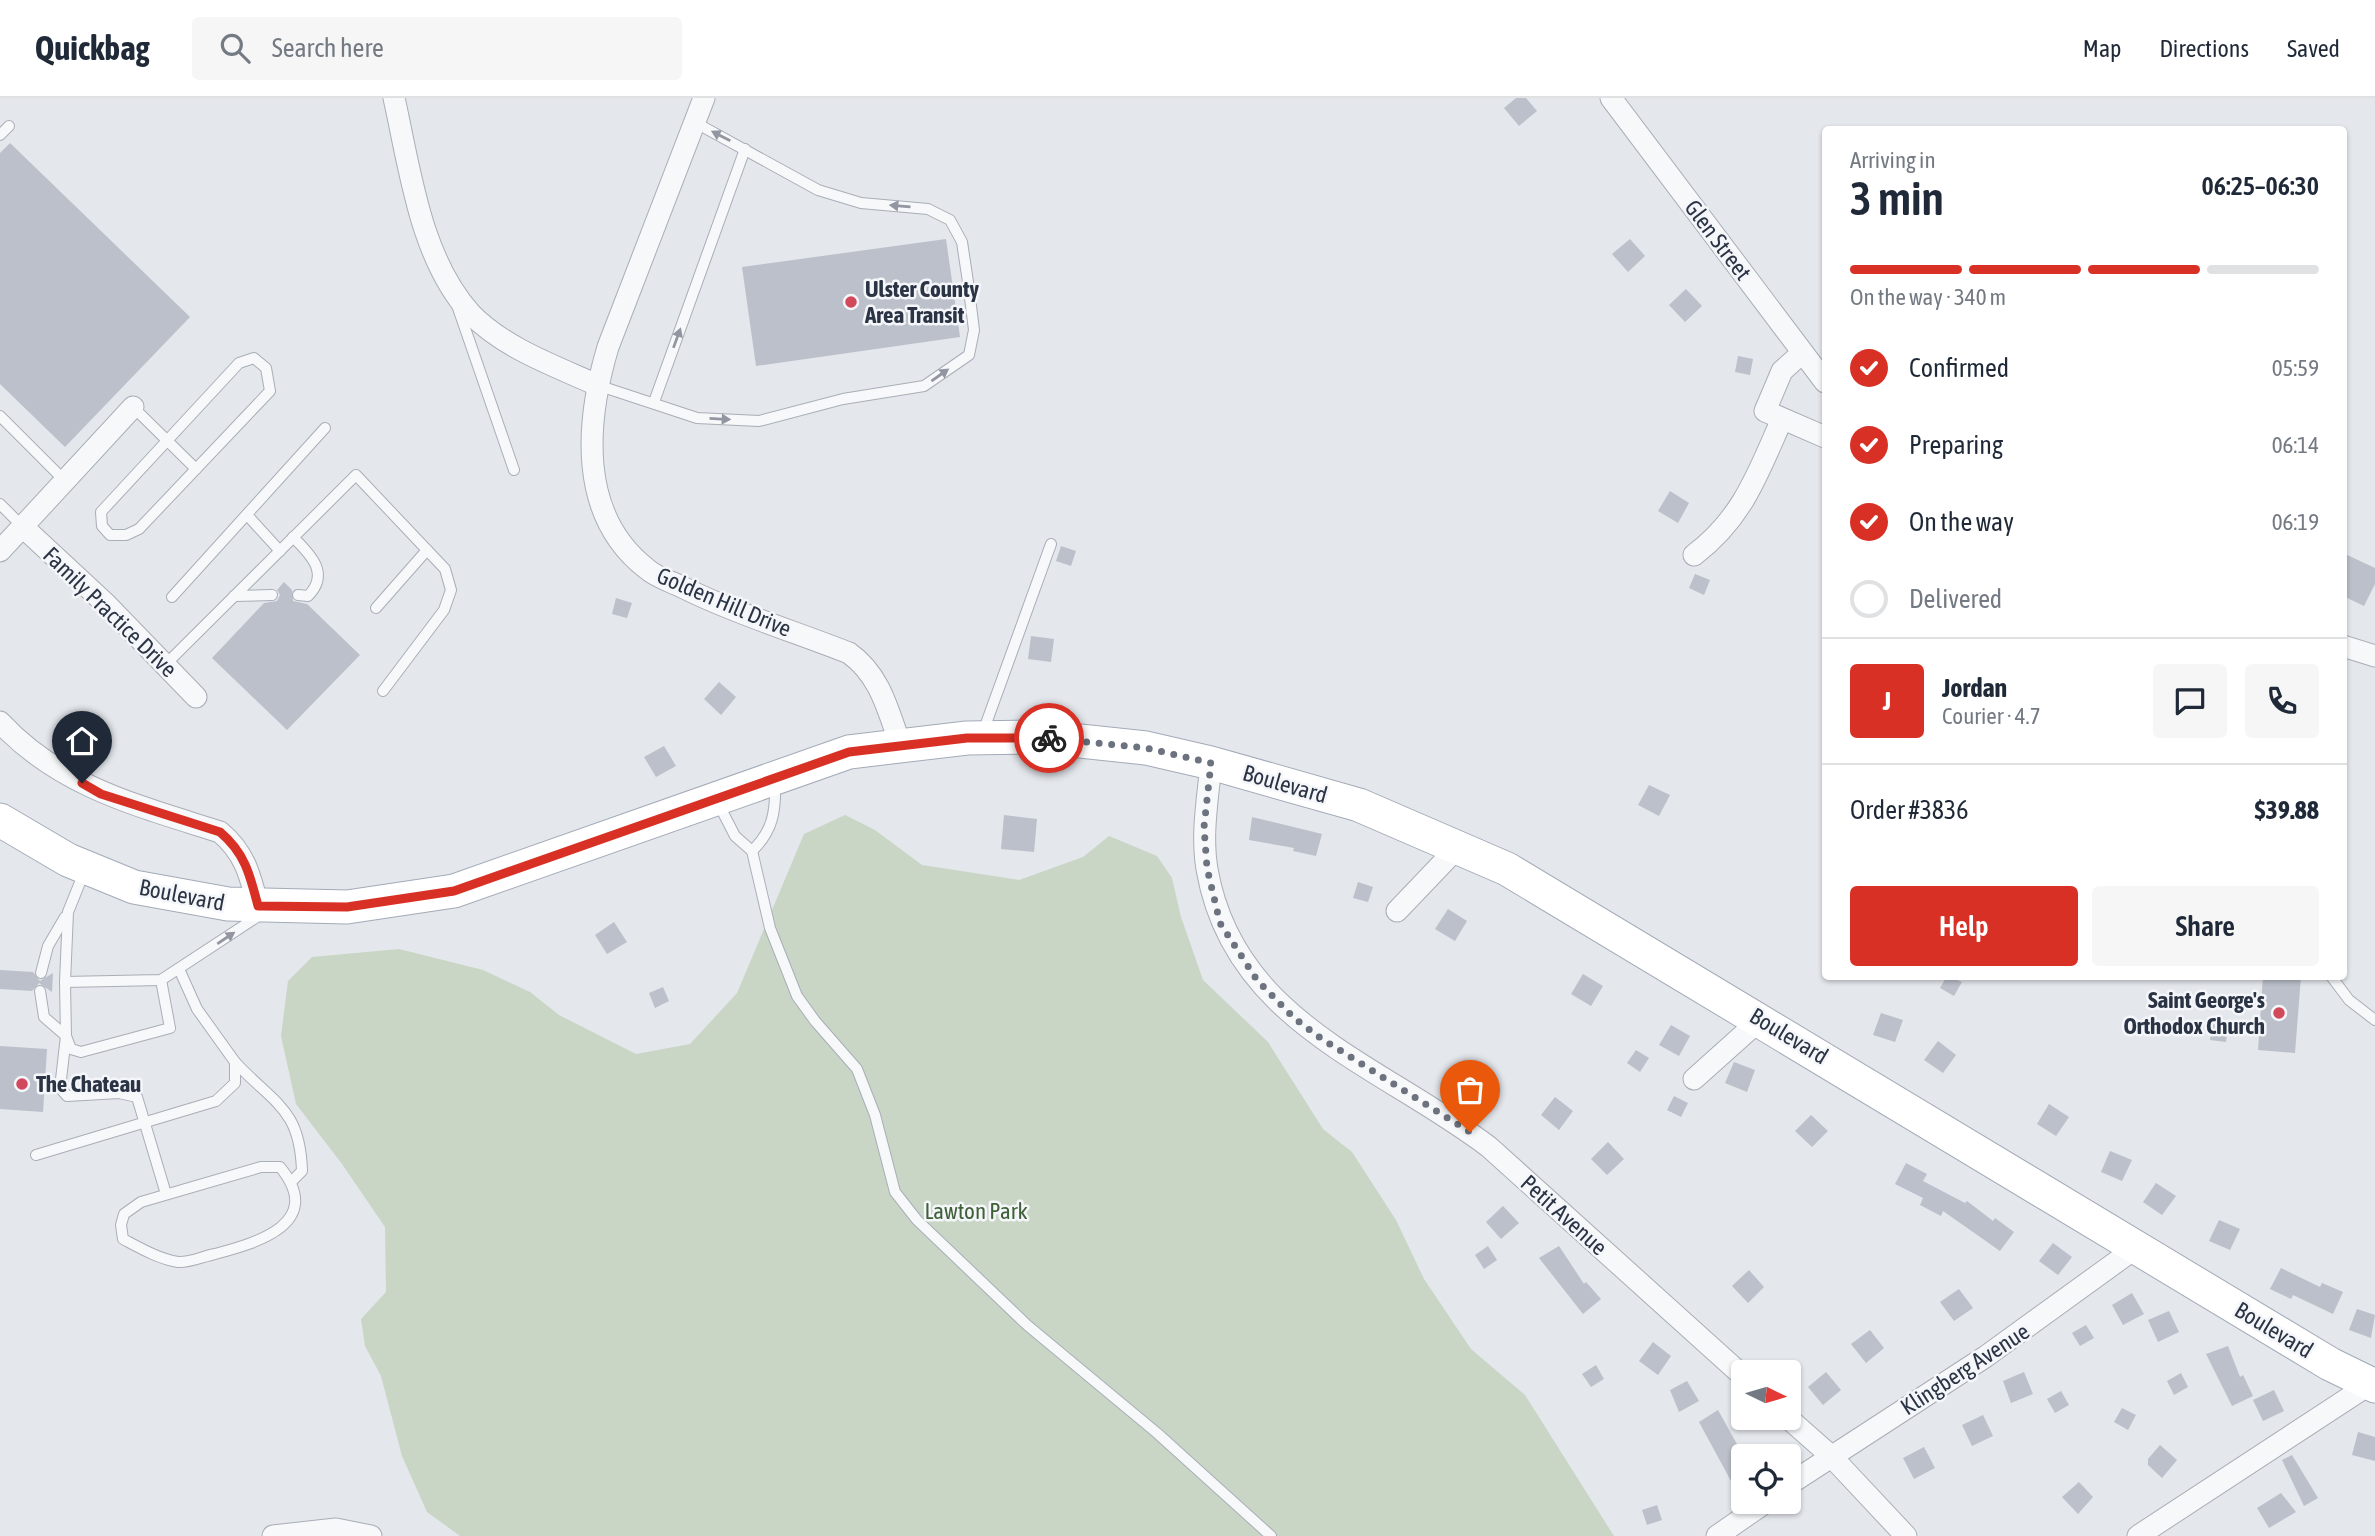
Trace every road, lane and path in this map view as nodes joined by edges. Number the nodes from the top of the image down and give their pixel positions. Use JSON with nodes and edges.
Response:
{"nodes":[{"id":1,"x":394,"y":98,"type":"edge"},
{"id":2,"x":704,"y":98,"type":"edge"},
{"id":3,"x":1611,"y":98,"type":"edge"},
{"id":4,"x":696,"y":124,"type":"junction"},
{"id":5,"x":9,"y":126,"type":"dead end"},
{"id":6,"x":0,"y":135,"type":"edge"},
{"id":7,"x":746,"y":149,"type":"junction"},
{"id":8,"x":452,"y":289,"type":"junction"},
{"id":9,"x":1802,"y":353,"type":"junction"},
{"id":10,"x":1822,"y":378,"type":"edge"},
{"id":11,"x":597,"y":385,"type":"junction"},
{"id":12,"x":654,"y":402,"type":"junction"},
{"id":13,"x":133,"y":407,"type":"joint"},
{"id":14,"x":1774,"y":415,"type":"junction"},
{"id":15,"x":0,"y":416,"type":"edge"},
{"id":16,"x":325,"y":428,"type":"dead end"},
{"id":17,"x":1822,"y":436,"type":"edge"},
{"id":18,"x":167,"y":441,"type":"junction"},
{"id":19,"x":196,"y":469,"type":"junction"},
{"id":20,"x":514,"y":470,"type":"dead end"},
{"id":21,"x":65,"y":481,"type":"junction"},
{"id":22,"x":0,"y":504,"type":"edge"},
{"id":23,"x":248,"y":516,"type":"junction"},
{"id":24,"x":23,"y":527,"type":"junction"},
{"id":25,"x":293,"y":537,"type":"junction"},
{"id":26,"x":1051,"y":544,"type":"dead end"},
{"id":27,"x":427,"y":550,"type":"junction"},
{"id":28,"x":0,"y":551,"type":"edge"},
{"id":29,"x":279,"y":551,"type":"junction"},
{"id":30,"x":1694,"y":555,"type":"dead end"},
{"id":31,"x":272,"y":595,"type":"dead end"},
{"id":32,"x":298,"y":595,"type":"dead end"},
{"id":33,"x":234,"y":596,"type":"junction"},
{"id":34,"x":172,"y":597,"type":"dead end"},
{"id":35,"x":376,"y":608,"type":"dead end"},
{"id":36,"x":2347,"y":647,"type":"edge"},
{"id":37,"x":2375,"y":656,"type":"edge"},
{"id":38,"x":165,"y":665,"type":"junction"},
{"id":39,"x":383,"y":691,"type":"dead end"},
{"id":40,"x":196,"y":697,"type":"dead end"},
{"id":41,"x":0,"y":722,"type":"edge"},
{"id":42,"x":981,"y":738,"type":"junction"},
{"id":43,"x":900,"y":744,"type":"junction"},
{"id":44,"x":1211,"y":763,"type":"junction"},
{"id":45,"x":775,"y":778,"type":"junction"},
{"id":46,"x":716,"y":799,"type":"junction"},
{"id":47,"x":0,"y":820,"type":"edge"},
{"id":48,"x":1459,"y":846,"type":"junction"},
{"id":49,"x":752,"y":851,"type":"junction"},
{"id":50,"x":86,"y":867,"type":"junction"},
{"id":51,"x":265,"y":906,"type":"junction"},
{"id":52,"x":1398,"y":911,"type":"dead end"},
{"id":53,"x":68,"y":912,"type":"junction"},
{"id":54,"x":179,"y":969,"type":"junction"},
{"id":55,"x":41,"y":973,"type":"dead end"},
{"id":56,"x":161,"y":980,"type":"junction"},
{"id":57,"x":2334,"y":980,"type":"edge"},
{"id":58,"x":65,"y":982,"type":"junction"},
{"id":59,"x":40,"y":991,"type":"dead end"},
{"id":60,"x":1761,"y":1019,"type":"junction"},
{"id":61,"x":2375,"y":1020,"type":"edge"},
{"id":62,"x":66,"y":1036,"type":"junction"},
{"id":63,"x":235,"y":1062,"type":"junction"},
{"id":64,"x":1693,"y":1079,"type":"dead end"},
{"id":65,"x":145,"y":1122,"type":"junction"},
{"id":66,"x":36,"y":1155,"type":"dead end"},
{"id":67,"x":292,"y":1181,"type":"junction"},
{"id":68,"x":166,"y":1195,"type":"junction"},
{"id":69,"x":2137,"y":1247,"type":"junction"},
{"id":70,"x":1731,"y":1365,"type":"edge"},
{"id":71,"x":2373,"y":1385,"type":"edge"},
{"id":72,"x":1801,"y":1430,"type":"edge"},
{"id":73,"x":1830,"y":1456,"type":"junction"},
{"id":74,"x":1801,"y":1476,"type":"edge"},
{"id":75,"x":1749,"y":1514,"type":"edge"},
{"id":76,"x":273,"y":1536,"type":"edge"},
{"id":77,"x":371,"y":1536,"type":"edge"},
{"id":78,"x":1272,"y":1536,"type":"edge"},
{"id":79,"x":1717,"y":1536,"type":"edge"},
{"id":80,"x":1906,"y":1536,"type":"edge"},
{"id":81,"x":2138,"y":1536,"type":"edge"}],
"edges":[{"from":1,"to":8,"type":"street"},
{"from":2,"to":4,"type":"street","name":"Golden Hill Drive"},
{"from":3,"to":9,"type":"street","name":"Glen Street"},
{"from":7,"to":4,"type":"lane","one_way":true},
{"from":4,"to":11,"type":"street","name":"Golden Hill Drive"},
{"from":5,"to":6,"type":"lane"},
{"from":12,"to":7,"type":"lane","one_way":true},
{"from":12,"to":7,"type":"lane","one_way":true},
{"from":8,"to":11,"type":"street"},
{"from":8,"to":20,"type":"lane"},
{"from":9,"to":10,"type":"street","name":"Glen Street"},
{"from":9,"to":14,"type":"street"},
{"from":11,"to":12,"type":"lane"},
{"from":11,"to":43,"type":"street","name":"Golden Hill Drive"},
{"from":13,"to":18,"type":"lane"},
{"from":13,"to":21,"type":"street"},
{"from":14,"to":17,"type":"street"},
{"from":14,"to":30,"type":"street"},
{"from":15,"to":21,"type":"lane"},
{"from":16,"to":23,"type":"lane"},
{"from":18,"to":19,"type":"lane"},
{"from":18,"to":19,"type":"lane"},
{"from":18,"to":19,"type":"lane"},
{"from":21,"to":24,"type":"street"},
{"from":22,"to":24,"type":"lane"},
{"from":23,"to":29,"type":"lane"},
{"from":23,"to":34,"type":"lane"},
{"from":24,"to":28,"type":"street"},
{"from":24,"to":38,"type":"street","name":"Family Practice Drive"},
{"from":25,"to":27,"type":"lane"},
{"from":25,"to":29,"type":"lane"},
{"from":25,"to":32,"type":"lane"},
{"from":26,"to":42,"type":"lane"},
{"from":27,"to":35,"type":"lane"},
{"from":27,"to":39,"type":"lane"},
{"from":29,"to":33,"type":"lane"},
{"from":31,"to":33,"type":"lane"},
{"from":33,"to":38,"type":"lane"},
{"from":36,"to":37,"type":"street"},
{"from":38,"to":40,"type":"street","name":"Family Practice Drive"},
{"from":41,"to":51,"type":"street"},
{"from":42,"to":43,"type":"main road","name":"Boulevard"},
{"from":42,"to":44,"type":"main road","name":"Boulevard"},
{"from":43,"to":45,"type":"main road","name":"Boulevard"},
{"from":44,"to":48,"type":"main road","name":"Boulevard"},
{"from":44,"to":70,"type":"street","name":"Petit Avenue"},
{"from":45,"to":46,"type":"main road","name":"Boulevard"},
{"from":45,"to":49,"type":"lane"},
{"from":46,"to":49,"type":"lane"},
{"from":46,"to":51,"type":"main road","name":"Boulevard"},
{"from":47,"to":50,"type":"main road","name":"Boulevard"},
{"from":48,"to":52,"type":"street"},
{"from":48,"to":60,"type":"main road","name":"Boulevard"},
{"from":49,"to":78,"type":"lane"},
{"from":50,"to":51,"type":"main road","name":"Boulevard"},
{"from":50,"to":53,"type":"lane"},
{"from":54,"to":51,"type":"lane","one_way":true},
{"from":53,"to":55,"type":"lane"},
{"from":53,"to":58,"type":"lane"},
{"from":54,"to":56,"type":"lane"},
{"from":54,"to":63,"type":"lane"},
{"from":56,"to":58,"type":"lane"},
{"from":56,"to":62,"type":"lane"},
{"from":57,"to":61,"type":"lane"},
{"from":58,"to":62,"type":"lane"},
{"from":59,"to":62,"type":"lane"},
{"from":60,"to":64,"type":"street"},
{"from":60,"to":69,"type":"main road","name":"Boulevard"},
{"from":62,"to":65,"type":"lane"},
{"from":63,"to":65,"type":"lane"},
{"from":63,"to":67,"type":"lane"},
{"from":65,"to":66,"type":"lane"},
{"from":65,"to":68,"type":"lane"},
{"from":67,"to":68,"type":"lane"},
{"from":67,"to":68,"type":"lane"},
{"from":69,"to":71,"type":"main road","name":"Boulevard"},
{"from":69,"to":73,"type":"street","name":"Klingberg Avenue"},
{"from":71,"to":81,"type":"street"},
{"from":72,"to":73,"type":"street"},
{"from":73,"to":74,"type":"street","name":"Klingberg Avenue"},
{"from":73,"to":80,"type":"street"},
{"from":75,"to":79,"type":"street"},
{"from":76,"to":77,"type":"street"}]}
